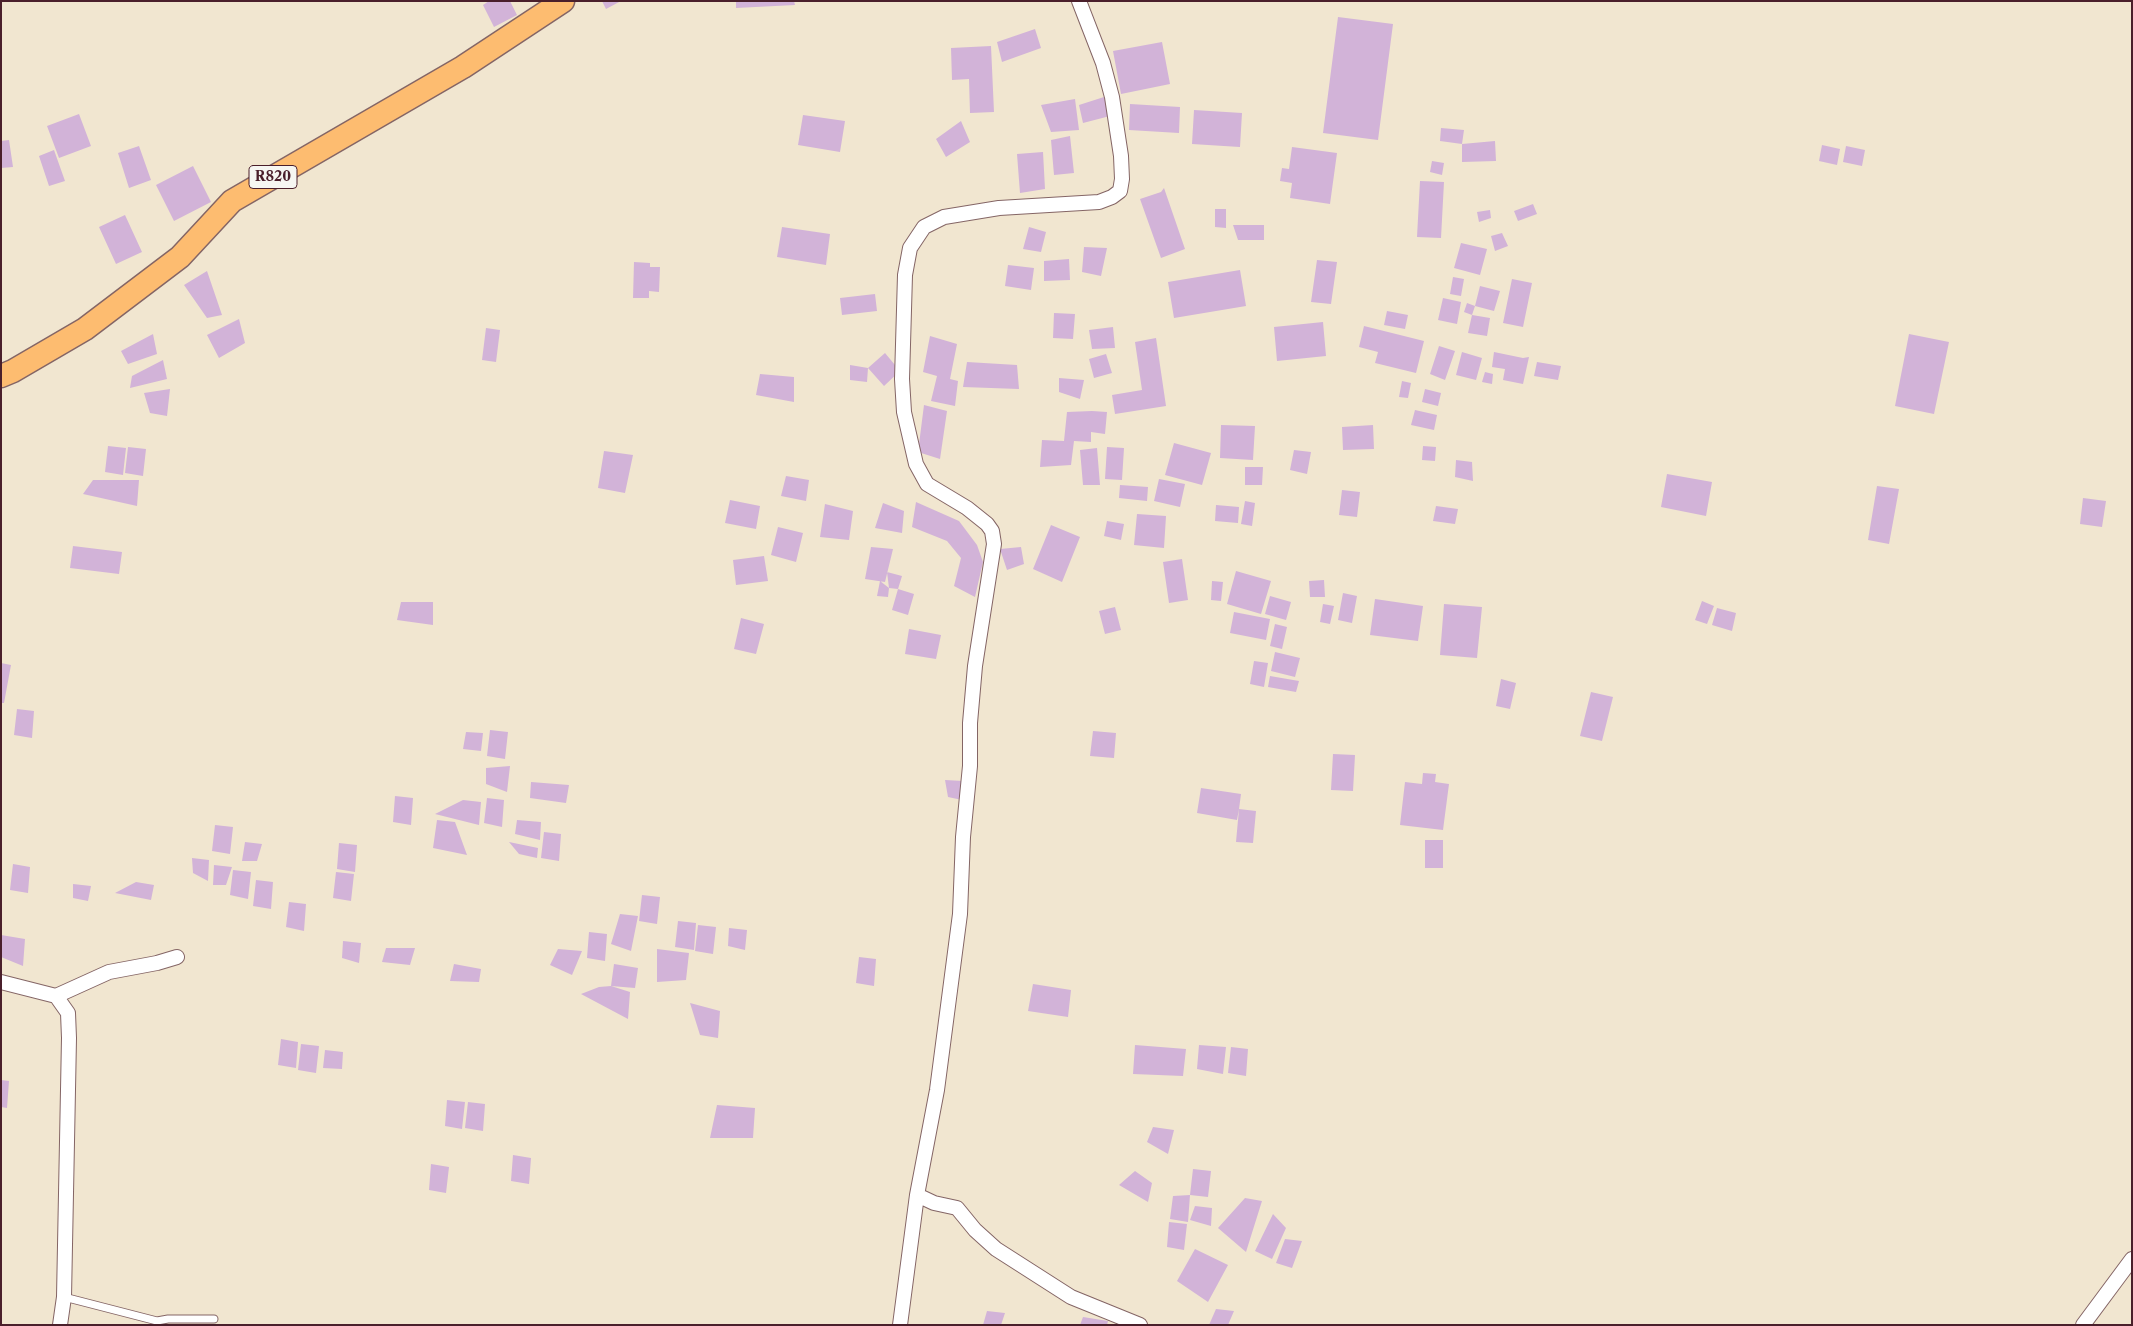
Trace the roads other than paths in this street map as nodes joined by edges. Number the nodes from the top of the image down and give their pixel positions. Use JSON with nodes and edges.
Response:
{"nodes":[{"id":1,"x":563,"y":1,"type":"edge"},
{"id":2,"x":1079,"y":1,"type":"edge"},
{"id":3,"x":1,"y":376,"type":"edge"},
{"id":4,"x":177,"y":957,"type":"dead end"},
{"id":5,"x":1,"y":982,"type":"edge"},
{"id":6,"x":56,"y":996,"type":"junction"},
{"id":7,"x":916,"y":1196,"type":"junction"},
{"id":8,"x":2132,"y":1258,"type":"edge"},
{"id":9,"x":64,"y":1297,"type":"junction"},
{"id":10,"x":214,"y":1319,"type":"dead end"},
{"id":11,"x":60,"y":1325,"type":"edge"},
{"id":12,"x":900,"y":1325,"type":"edge"},
{"id":13,"x":1140,"y":1325,"type":"edge"},
{"id":14,"x":2083,"y":1325,"type":"edge"}],
"edges":[{"from":1,"to":3,"type":"main road","number":"R820"},
{"from":2,"to":7,"type":"street"},
{"from":4,"to":6,"type":"street"},
{"from":5,"to":6,"type":"street"},
{"from":6,"to":9,"type":"street"},
{"from":7,"to":12,"type":"street"},
{"from":7,"to":13,"type":"street"},
{"from":8,"to":14,"type":"street"},
{"from":9,"to":10,"type":"lane"},
{"from":9,"to":11,"type":"street"}]}
